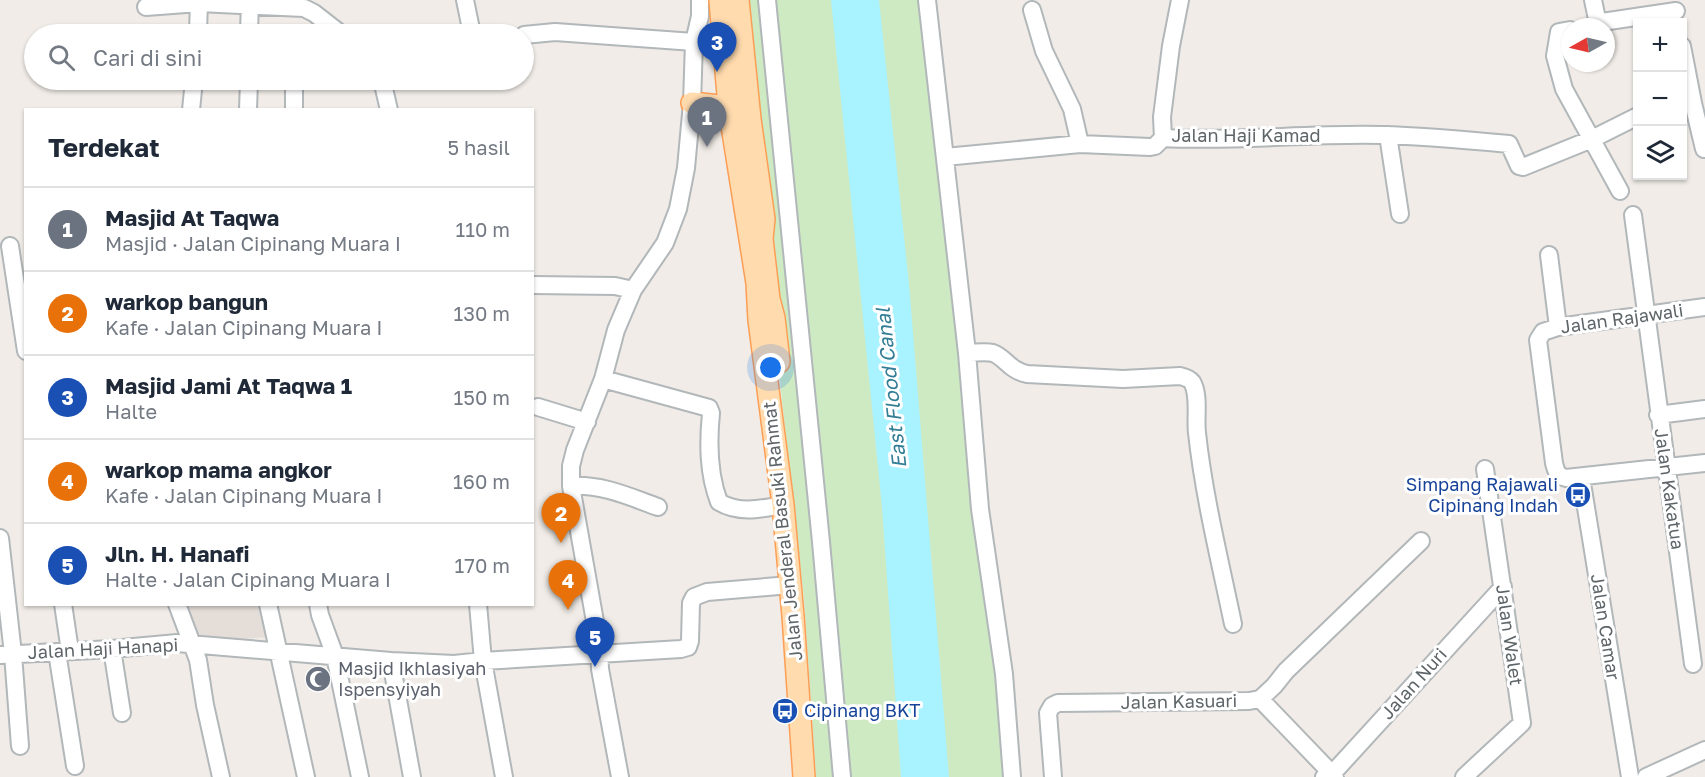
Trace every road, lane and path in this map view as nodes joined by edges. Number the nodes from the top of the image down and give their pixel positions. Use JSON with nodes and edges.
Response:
{"nodes":[{"id":1,"x":465,"y":0,"type":"edge"},
{"id":2,"x":700,"y":0,"type":"edge"},
{"id":3,"x":720,"y":0,"type":"edge"},
{"id":4,"x":738,"y":0,"type":"edge"},
{"id":5,"x":766,"y":0,"type":"edge"},
{"id":6,"x":927,"y":0,"type":"edge"},
{"id":7,"x":1180,"y":0,"type":"edge"},
{"id":8,"x":1593,"y":0,"type":"edge"},
{"id":9,"x":199,"y":1,"type":"edge"},
{"id":10,"x":250,"y":3,"type":"edge"},
{"id":11,"x":146,"y":7,"type":"dead end"},
{"id":12,"x":1032,"y":10,"type":"dead end"},
{"id":13,"x":1676,"y":11,"type":"edge"},
{"id":14,"x":1598,"y":18,"type":"edge"},
{"id":15,"x":1615,"y":20,"type":"edge"},
{"id":16,"x":198,"y":24,"type":"edge"},
{"id":17,"x":249,"y":24,"type":"edge"},
{"id":18,"x":328,"y":24,"type":"edge"},
{"id":19,"x":470,"y":24,"type":"edge"},
{"id":20,"x":534,"y":34,"type":"edge"},
{"id":21,"x":1561,"y":41,"type":"edge"},
{"id":22,"x":694,"y":42,"type":"junction"},
{"id":23,"x":1685,"y":72,"type":"edge"},
{"id":24,"x":193,"y":90,"type":"edge"},
{"id":25,"x":249,"y":90,"type":"edge"},
{"id":26,"x":294,"y":90,"type":"edge"},
{"id":27,"x":384,"y":90,"type":"edge"},
{"id":28,"x":692,"y":103,"type":"junction"},
{"id":29,"x":1688,"y":103,"type":"edge"},
{"id":30,"x":729,"y":107,"type":"junction"},
{"id":31,"x":191,"y":108,"type":"edge"},
{"id":32,"x":248,"y":108,"type":"edge"},
{"id":33,"x":294,"y":108,"type":"edge"},
{"id":34,"x":389,"y":108,"type":"edge"},
{"id":35,"x":1633,"y":118,"type":"edge"},
{"id":36,"x":1388,"y":135,"type":"junction"},
{"id":37,"x":1163,"y":138,"type":"junction"},
{"id":38,"x":1592,"y":138,"type":"junction"},
{"id":39,"x":1080,"y":144,"type":"junction"},
{"id":40,"x":1704,"y":149,"type":"edge"},
{"id":41,"x":945,"y":157,"type":"junction"},
{"id":42,"x":1620,"y":191,"type":"dead end"},
{"id":43,"x":1401,"y":214,"type":"dead end"},
{"id":44,"x":1633,"y":214,"type":"dead end"},
{"id":45,"x":10,"y":246,"type":"dead end"},
{"id":46,"x":1549,"y":255,"type":"dead end"},
{"id":47,"x":534,"y":285,"type":"edge"},
{"id":48,"x":633,"y":290,"type":"junction"},
{"id":49,"x":1705,"y":307,"type":"edge"},
{"id":50,"x":1645,"y":315,"type":"junction"},
{"id":51,"x":1558,"y":327,"type":"junction"},
{"id":52,"x":24,"y":338,"type":"edge"},
{"id":53,"x":967,"y":353,"type":"junction"},
{"id":54,"x":603,"y":379,"type":"junction"},
{"id":55,"x":538,"y":407,"type":"dead end"},
{"id":56,"x":1705,"y":409,"type":"edge"},
{"id":57,"x":1658,"y":415,"type":"junction"},
{"id":58,"x":587,"y":422,"type":"junction"},
{"id":59,"x":1705,"y":463,"type":"edge"},
{"id":60,"x":1666,"y":467,"type":"junction"},
{"id":61,"x":1485,"y":469,"type":"dead end"},
{"id":62,"x":1581,"y":477,"type":"junction"},
{"id":63,"x":571,"y":486,"type":"junction"},
{"id":64,"x":783,"y":505,"type":"junction"},
{"id":65,"x":658,"y":507,"type":"dead end"},
{"id":66,"x":0,"y":538,"type":"edge"},
{"id":67,"x":1421,"y":540,"type":"dead end"},
{"id":68,"x":790,"y":585,"type":"junction"},
{"id":69,"x":1503,"y":587,"type":"junction"},
{"id":70,"x":63,"y":606,"type":"edge"},
{"id":71,"x":178,"y":606,"type":"edge"},
{"id":72,"x":268,"y":606,"type":"edge"},
{"id":73,"x":318,"y":606,"type":"edge"},
{"id":74,"x":478,"y":606,"type":"edge"},
{"id":75,"x":1233,"y":624,"type":"dead end"},
{"id":76,"x":191,"y":646,"type":"junction"},
{"id":77,"x":112,"y":650,"type":"junction"},
{"id":78,"x":63,"y":651,"type":"junction"},
{"id":79,"x":278,"y":651,"type":"junction"},
{"id":80,"x":600,"y":654,"type":"junction"},
{"id":81,"x":7,"y":655,"type":"edge"},
{"id":82,"x":335,"y":656,"type":"junction"},
{"id":83,"x":392,"y":661,"type":"junction"},
{"id":84,"x":483,"y":661,"type":"junction"},
{"id":85,"x":1693,"y":664,"type":"dead end"},
{"id":86,"x":1260,"y":699,"type":"junction"},
{"id":87,"x":122,"y":713,"type":"dead end"},
{"id":88,"x":20,"y":746,"type":"dead end"},
{"id":89,"x":1705,"y":750,"type":"edge"},
{"id":90,"x":75,"y":766,"type":"dead end"},
{"id":91,"x":1330,"y":776,"type":"edge"},
{"id":92,"x":221,"y":777,"type":"edge"},
{"id":93,"x":306,"y":777,"type":"edge"},
{"id":94,"x":360,"y":777,"type":"edge"},
{"id":95,"x":412,"y":777,"type":"edge"},
{"id":96,"x":504,"y":777,"type":"edge"},
{"id":97,"x":620,"y":777,"type":"edge"},
{"id":98,"x":804,"y":777,"type":"edge"},
{"id":99,"x":816,"y":777,"type":"edge"},
{"id":100,"x":842,"y":777,"type":"edge"},
{"id":101,"x":1012,"y":777,"type":"edge"},
{"id":102,"x":1053,"y":777,"type":"edge"},
{"id":103,"x":1464,"y":777,"type":"edge"},
{"id":104,"x":1630,"y":777,"type":"edge"},
{"id":105,"x":1646,"y":777,"type":"edge"}],
"edges":[{"from":1,"to":19,"type":"street"},
{"from":2,"to":22,"type":"street"},
{"from":3,"to":30,"type":"main road","name":"Jalan Jenderal Basuki Rahmat"},
{"from":4,"to":99,"type":"main road","name":"Jalan Jenderal Basuki Rahmat"},
{"from":5,"to":100,"type":"street"},
{"from":6,"to":41,"type":"street"},
{"from":7,"to":37,"type":"street","name":"Jalan Haji Kamad"},
{"from":8,"to":14,"type":"street"},
{"from":9,"to":10,"type":"street"},
{"from":9,"to":11,"type":"street"},
{"from":9,"to":16,"type":"street"},
{"from":10,"to":17,"type":"street"},
{"from":10,"to":18,"type":"street"},
{"from":12,"to":39,"type":"street"},
{"from":13,"to":15,"type":"street"},
{"from":20,"to":22,"type":"street"},
{"from":21,"to":38,"type":"street"},
{"from":22,"to":28,"type":"street"},
{"from":23,"to":29,"type":"street"},
{"from":24,"to":31,"type":"street"},
{"from":25,"to":32,"type":"street"},
{"from":26,"to":33,"type":"street"},
{"from":27,"to":34,"type":"street"},
{"from":28,"to":30,"type":"main road"},
{"from":28,"to":48,"type":"street"},
{"from":29,"to":40,"type":"street"},
{"from":30,"to":64,"type":"main road","name":"Jalan Jenderal Basuki Rahmat"},
{"from":35,"to":38,"type":"street"},
{"from":36,"to":37,"type":"street","name":"Jalan Haji Kamad"},
{"from":36,"to":38,"type":"street","name":"Jalan Haji Kamad"},
{"from":36,"to":43,"type":"street"},
{"from":37,"to":39,"type":"street"},
{"from":38,"to":42,"type":"street"},
{"from":39,"to":41,"type":"street"},
{"from":41,"to":53,"type":"street"},
{"from":44,"to":50,"type":"street","name":"Jalan Kakatua"},
{"from":45,"to":52,"type":"street"},
{"from":46,"to":51,"type":"street"},
{"from":47,"to":48,"type":"street"},
{"from":48,"to":54,"type":"street"},
{"from":49,"to":50,"type":"street","name":"Jalan Rajawali"},
{"from":50,"to":51,"type":"street","name":"Jalan Rajawali"},
{"from":50,"to":57,"type":"street","name":"Jalan Kakatua"},
{"from":51,"to":62,"type":"street","name":"Jalan Rajawali"},
{"from":53,"to":75,"type":"street"},
{"from":53,"to":101,"type":"street"},
{"from":54,"to":58,"type":"street"},
{"from":54,"to":64,"type":"street"},
{"from":55,"to":58,"type":"street"},
{"from":56,"to":57,"type":"street"},
{"from":57,"to":60,"type":"street","name":"Jalan Kakatua"},
{"from":58,"to":63,"type":"street"},
{"from":59,"to":60,"type":"street","name":"Jalan Rajawali"},
{"from":60,"to":62,"type":"street","name":"Jalan Rajawali"},
{"from":60,"to":85,"type":"street","name":"Jalan Kakatua"},
{"from":61,"to":69,"type":"street","name":"Jalan Walet"},
{"from":62,"to":104,"type":"street","name":"Jalan Camar"},
{"from":63,"to":65,"type":"street"},
{"from":63,"to":80,"type":"street"},
{"from":64,"to":68,"type":"main road","name":"Jalan Jenderal Basuki Rahmat"},
{"from":66,"to":81,"type":"street"},
{"from":67,"to":86,"type":"street","name":"Jalan Kasuari"},
{"from":68,"to":80,"type":"street","name":"Jalan Haji Hanapi"},
{"from":68,"to":98,"type":"main road","name":"Jalan Jenderal Basuki Rahmat"},
{"from":69,"to":91,"type":"street","name":"Jalan Nuri"},
{"from":69,"to":103,"type":"street","name":"Jalan Walet"},
{"from":70,"to":78,"type":"street"},
{"from":71,"to":76,"type":"street"},
{"from":72,"to":79,"type":"street"},
{"from":73,"to":82,"type":"street"},
{"from":74,"to":84,"type":"street"},
{"from":76,"to":77,"type":"street","name":"Jalan Haji Hanapi"},
{"from":76,"to":79,"type":"street","name":"Jalan Haji Hanapi"},
{"from":76,"to":92,"type":"street"},
{"from":77,"to":78,"type":"street","name":"Jalan Haji Hanapi"},
{"from":77,"to":87,"type":"street"},
{"from":78,"to":81,"type":"street","name":"Jalan Haji Hanapi"},
{"from":78,"to":90,"type":"street"},
{"from":79,"to":82,"type":"street","name":"Jalan Haji Hanapi"},
{"from":79,"to":93,"type":"street"},
{"from":80,"to":84,"type":"street","name":"Jalan Haji Hanapi"},
{"from":80,"to":97,"type":"street"},
{"from":81,"to":88,"type":"street"},
{"from":82,"to":83,"type":"street","name":"Jalan Haji Hanapi"},
{"from":82,"to":94,"type":"street"},
{"from":83,"to":84,"type":"street","name":"Jalan Haji Hanapi"},
{"from":83,"to":95,"type":"street"},
{"from":84,"to":96,"type":"street"},
{"from":86,"to":91,"type":"street"},
{"from":86,"to":102,"type":"street","name":"Jalan Kasuari"},
{"from":89,"to":105,"type":"street"}]}
